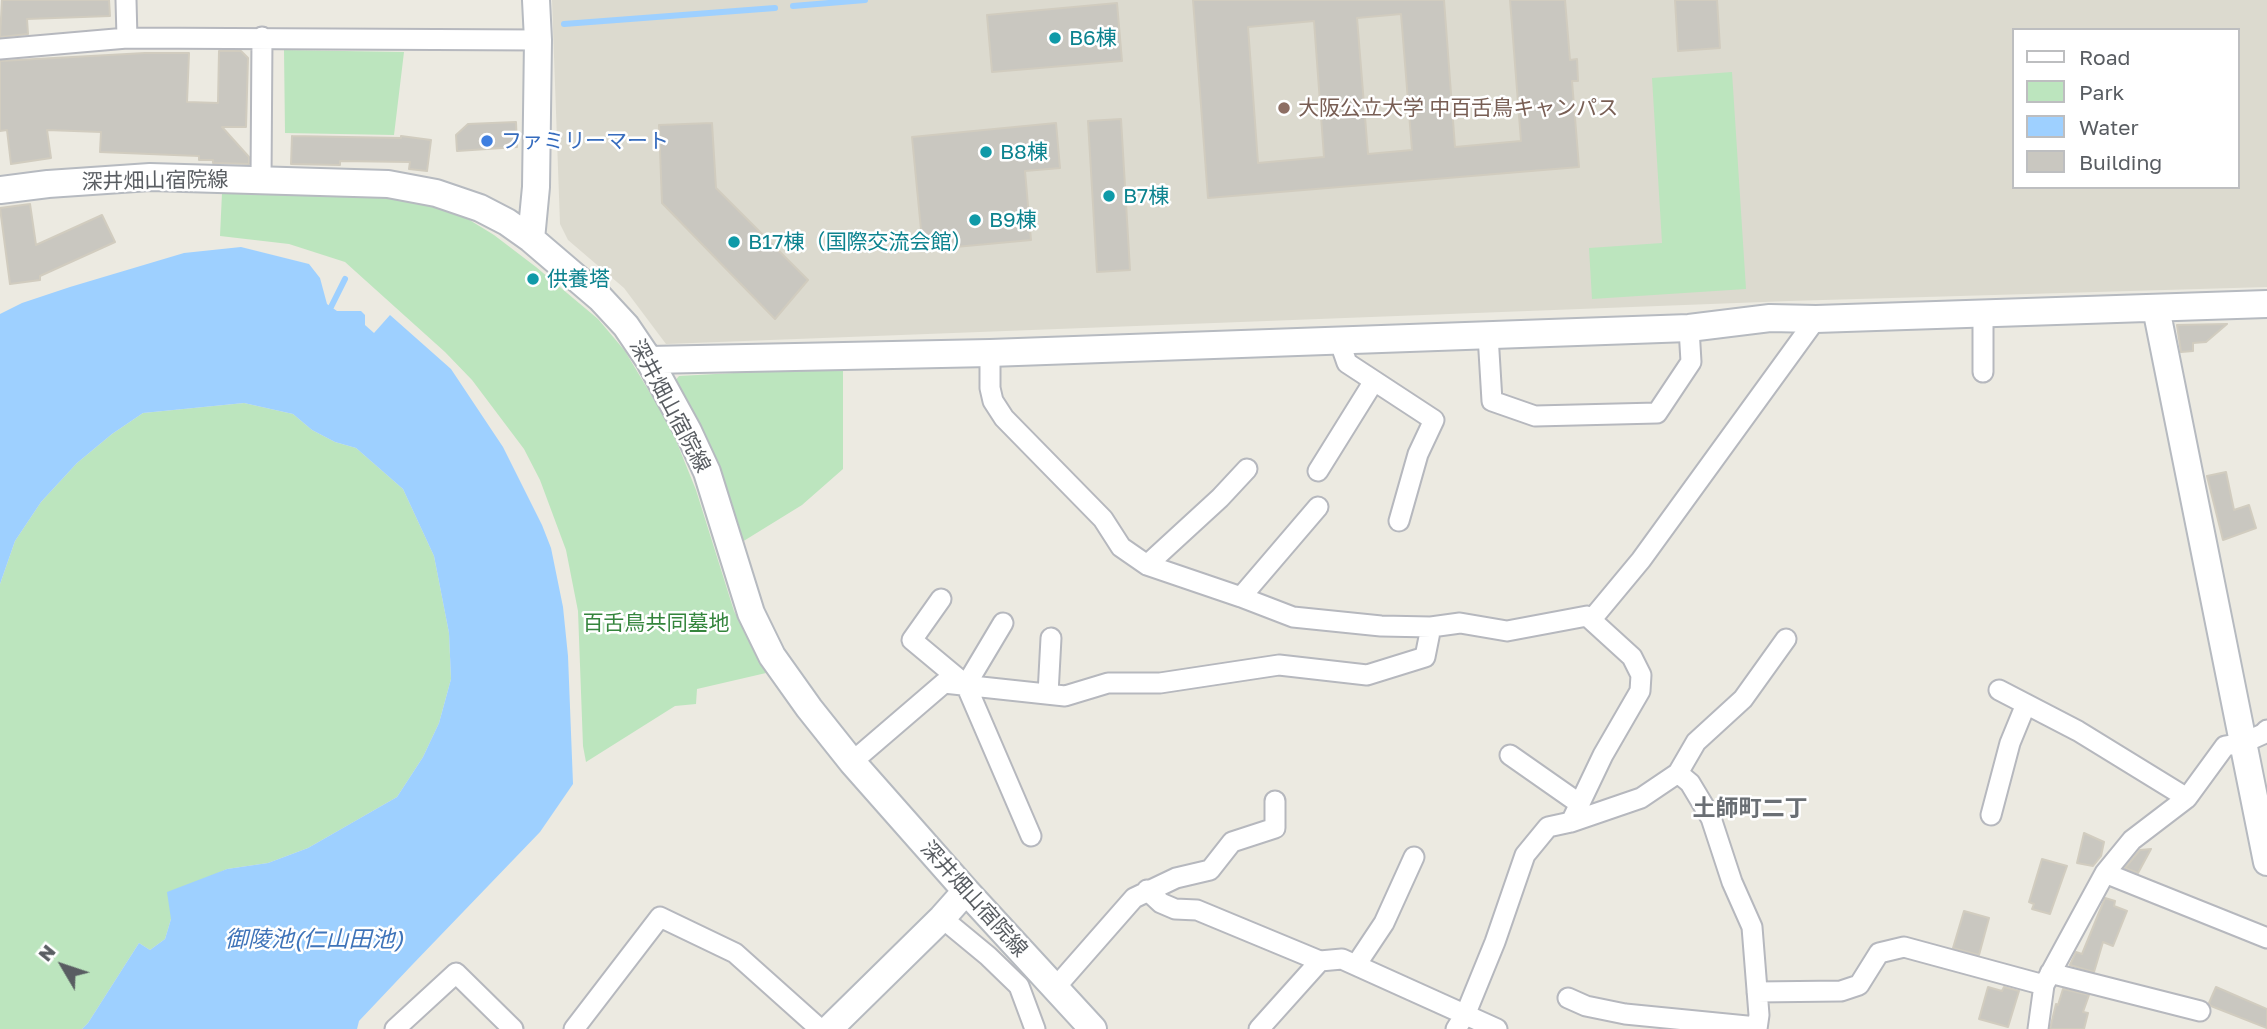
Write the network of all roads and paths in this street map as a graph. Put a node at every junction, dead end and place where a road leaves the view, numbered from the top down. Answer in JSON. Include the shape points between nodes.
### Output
{"nodes":[{"id":1,"x":126,"y":0,"type":"edge"},
{"id":2,"x":536,"y":0,"type":"edge"},
{"id":3,"x":262,"y":37,"type":"junction"},
{"id":4,"x":127,"y":38,"type":"junction"},
{"id":5,"x":538,"y":40,"type":"junction"},
{"id":6,"x":0,"y":49,"type":"edge"},
{"id":7,"x":261,"y":180,"type":"junction"},
{"id":8,"x":0,"y":190,"type":"edge"},
{"id":9,"x":531,"y":239,"type":"junction"},
{"id":10,"x":2267,"y":304,"type":"edge"},
{"id":11,"x":2156,"y":308,"type":"junction"},
{"id":12,"x":1983,"y":314,"type":"junction"},
{"id":13,"x":1816,"y":319,"type":"junction"},
{"id":14,"x":1689,"y":328,"type":"junction"},
{"id":15,"x":1488,"y":335,"type":"junction"},
{"id":16,"x":1339,"y":340,"type":"junction"},
{"id":17,"x":990,"y":353,"type":"junction"},
{"id":18,"x":649,"y":360,"type":"junction"},
{"id":19,"x":1983,"y":372,"type":"dead end"},
{"id":20,"x":1374,"y":380,"type":"junction"},
{"id":21,"x":1247,"y":469,"type":"dead end"},
{"id":22,"x":1318,"y":471,"type":"dead end"},
{"id":23,"x":1318,"y":507,"type":"dead end"},
{"id":24,"x":1399,"y":521,"type":"dead end"},
{"id":25,"x":1147,"y":565,"type":"junction"},
{"id":26,"x":1241,"y":597,"type":"junction"},
{"id":27,"x":942,"y":599,"type":"dead end"},
{"id":28,"x":1592,"y":619,"type":"junction"},
{"id":29,"x":1003,"y":623,"type":"dead end"},
{"id":30,"x":1431,"y":627,"type":"junction"},
{"id":31,"x":1051,"y":638,"type":"dead end"},
{"id":32,"x":1786,"y":639,"type":"dead end"},
{"id":33,"x":965,"y":685,"type":"junction"},
{"id":34,"x":1999,"y":690,"type":"dead end"},
{"id":35,"x":1048,"y":694,"type":"junction"},
{"id":36,"x":2026,"y":704,"type":"junction"},
{"id":37,"x":2267,"y":730,"type":"edge"},
{"id":38,"x":2243,"y":743,"type":"junction"},
{"id":39,"x":1510,"y":755,"type":"dead end"},
{"id":40,"x":852,"y":762,"type":"junction"},
{"id":41,"x":1678,"y":773,"type":"junction"},
{"id":42,"x":2187,"y":798,"type":"junction"},
{"id":43,"x":1275,"y":801,"type":"dead end"},
{"id":44,"x":1580,"y":804,"type":"junction"},
{"id":45,"x":1992,"y":816,"type":"dead end"},
{"id":46,"x":1571,"y":822,"type":"junction"},
{"id":47,"x":1031,"y":836,"type":"dead end"},
{"id":48,"x":1415,"y":857,"type":"dead end"},
{"id":49,"x":2267,"y":862,"type":"edge"},
{"id":50,"x":2105,"y":873,"type":"junction"},
{"id":51,"x":1147,"y":890,"type":"junction"},
{"id":52,"x":966,"y":891,"type":"junction"},
{"id":53,"x":942,"y":918,"type":"junction"},
{"id":54,"x":2267,"y":938,"type":"edge"},
{"id":55,"x":1320,"y":961,"type":"junction"},
{"id":56,"x":1356,"y":965,"type":"junction"},
{"id":57,"x":2047,"y":979,"type":"junction"},
{"id":58,"x":1055,"y":988,"type":"junction"},
{"id":59,"x":1757,"y":992,"type":"junction"},
{"id":60,"x":1568,"y":998,"type":"dead end"},
{"id":61,"x":2200,"y":1012,"type":"dead end"},
{"id":62,"x":1461,"y":1021,"type":"edge"},
{"id":63,"x":1757,"y":1028,"type":"edge"},
{"id":64,"x":395,"y":1029,"type":"edge"},
{"id":65,"x":513,"y":1029,"type":"edge"},
{"id":66,"x":574,"y":1029,"type":"edge"},
{"id":67,"x":820,"y":1029,"type":"edge"},
{"id":68,"x":829,"y":1029,"type":"edge"},
{"id":69,"x":1035,"y":1029,"type":"edge"},
{"id":70,"x":1093,"y":1029,"type":"edge"},
{"id":71,"x":1259,"y":1029,"type":"edge"},
{"id":72,"x":1497,"y":1029,"type":"edge"},
{"id":73,"x":2038,"y":1029,"type":"edge"}],
"edges":[{"from":1,"to":4,"type":"street"},
{"from":2,"to":5,"type":"street"},
{"from":3,"to":4,"type":"street"},
{"from":3,"to":5,"type":"street"},
{"from":3,"to":7,"type":"street"},
{"from":4,"to":6,"type":"street"},
{"from":5,"to":9,"type":"street"},
{"from":7,"to":8,"type":"street","name":"深井畑山宿院線","via":[[150,177]]},
{"from":7,"to":9,"type":"street","name":"深井畑山宿院線","via":[[388,184],[436,193],[480,208]]},
{"from":9,"to":18,"type":"street","name":"深井畑山宿院線","via":[[600,298]]},
{"from":10,"to":11,"type":"street"},
{"from":11,"to":12,"type":"street"},
{"from":11,"to":38,"type":"street"},
{"from":12,"to":13,"type":"street"},
{"from":12,"to":19,"type":"street"},
{"from":13,"to":14,"type":"street","via":[[1770,318]]},
{"from":13,"to":28,"type":"street","via":[[1641,560]]},
{"from":14,"to":15,"type":"street"},
{"from":14,"to":15,"type":"street","via":[[1691,362],[1657,413],[1535,416],[1492,401]]},
{"from":15,"to":16,"type":"street"},
{"from":16,"to":17,"type":"street"},
{"from":16,"to":20,"type":"street","via":[[1347,363]]},
{"from":17,"to":18,"type":"street"},
{"from":17,"to":25,"type":"street","via":[[990,388],[1004,418],[1103,519],[1121,547]]},
{"from":18,"to":40,"type":"street","name":"深井畑山宿院線","via":[[707,472],[751,613],[767,645]]},
{"from":20,"to":22,"type":"street"},
{"from":20,"to":24,"type":"street","via":[[1434,420],[1418,454]]},
{"from":21,"to":25,"type":"street"},
{"from":23,"to":26,"type":"street"},
{"from":25,"to":26,"type":"street"},
{"from":26,"to":30,"type":"street","via":[[1293,617]]},
{"from":27,"to":33,"type":"street","via":[[912,640]]},
{"from":28,"to":30,"type":"street","via":[[1587,616],[1507,631],[1460,623]]},
{"from":28,"to":44,"type":"street","via":[[1632,656],[1641,675],[1640,691]]},
{"from":29,"to":33,"type":"street"},
{"from":30,"to":35,"type":"street","via":[[1425,657],[1367,675],[1279,665],[1160,683],[1108,683],[1065,696]]},
{"from":31,"to":35,"type":"street"},
{"from":32,"to":41,"type":"street","via":[[1743,699],[1696,742]]},
{"from":33,"to":35,"type":"street"},
{"from":33,"to":40,"type":"street","via":[[944,683]]},
{"from":33,"to":47,"type":"street"},
{"from":34,"to":36,"type":"street"},
{"from":36,"to":42,"type":"street"},
{"from":36,"to":45,"type":"street","via":[[2010,743]]},
{"from":37,"to":38,"type":"street"},
{"from":38,"to":42,"type":"street","via":[[2225,746]]},
{"from":38,"to":49,"type":"street"},
{"from":39,"to":44,"type":"street"},
{"from":40,"to":52,"type":"street","name":"深井畑山宿院線"},
{"from":41,"to":46,"type":"street","via":[[1641,797]]},
{"from":41,"to":59,"type":"street","via":[[1690,783],[1711,818],[1752,927]]},
{"from":42,"to":50,"type":"street","via":[[2132,840]]},
{"from":43,"to":51,"type":"street","via":[[1275,828],[1232,842],[1210,870]]},
{"from":44,"to":46,"type":"street"},
{"from":46,"to":62,"type":"street","via":[[1548,827],[1525,855]]},
{"from":48,"to":56,"type":"street","via":[[1384,923]]},
{"from":50,"to":54,"type":"street"},
{"from":50,"to":57,"type":"street"},
{"from":51,"to":55,"type":"street","via":[[1175,909],[1196,910]]},
{"from":51,"to":58,"type":"street","via":[[1119,913]]},
{"from":52,"to":53,"type":"street"},
{"from":52,"to":58,"type":"street","name":"深井畑山宿院線"},
{"from":53,"to":68,"type":"street"},
{"from":53,"to":69,"type":"street","via":[[1018,986]]},
{"from":55,"to":56,"type":"street","via":[[1342,959]]},
{"from":55,"to":71,"type":"street"},
{"from":56,"to":62,"type":"street"},
{"from":57,"to":59,"type":"street","via":[[1904,947],[1878,953],[1858,985],[1841,991]]},
{"from":57,"to":61,"type":"street"},
{"from":57,"to":73,"type":"street"},
{"from":58,"to":70,"type":"street","name":"深井畑山宿院線"},
{"from":59,"to":63,"type":"street"},
{"from":60,"to":63,"type":"street","via":[[1625,1014]]},
{"from":62,"to":72,"type":"street"},
{"from":64,"to":65,"type":"street","via":[[456,973]]},
{"from":66,"to":67,"type":"street","via":[[660,917],[735,953]]}]}
